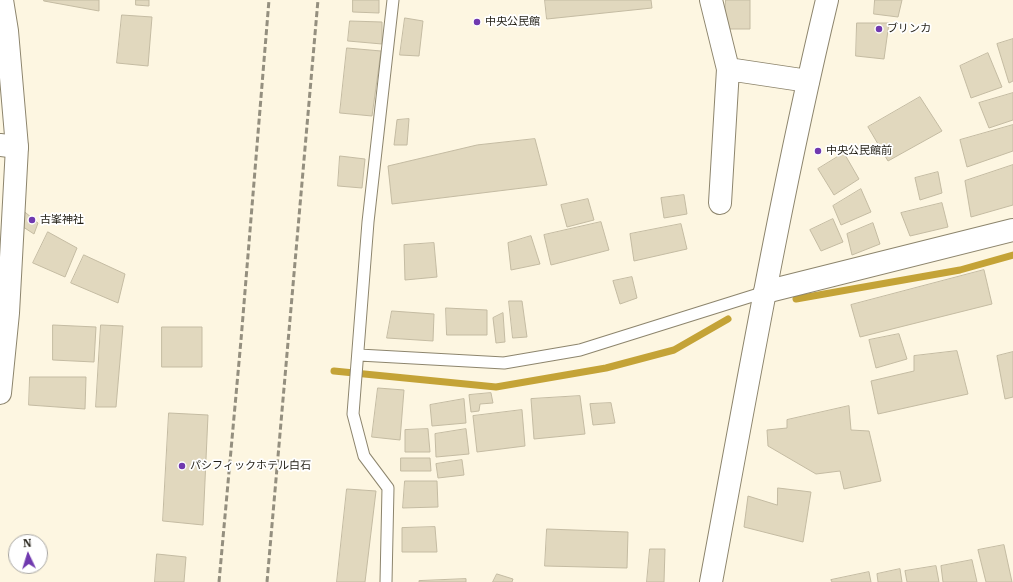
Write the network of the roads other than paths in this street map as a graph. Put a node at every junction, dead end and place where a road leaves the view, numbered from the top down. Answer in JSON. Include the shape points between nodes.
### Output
{"nodes":[{"id":1,"x":2,"y":0,"type":"edge"},
{"id":2,"x":393,"y":0,"type":"edge"},
{"id":3,"x":711,"y":0,"type":"edge"},
{"id":4,"x":827,"y":0,"type":"edge"},
{"id":5,"x":728,"y":69,"type":"junction"},
{"id":6,"x":808,"y":81,"type":"junction"},
{"id":7,"x":9,"y":146,"type":"edge"},
{"id":8,"x":720,"y":203,"type":"dead end"},
{"id":9,"x":1013,"y":230,"type":"edge"},
{"id":10,"x":765,"y":292,"type":"junction"},
{"id":11,"x":358,"y":360,"type":"junction"},
{"id":12,"x":0,"y":393,"type":"edge"},
{"id":13,"x":386,"y":582,"type":"edge"},
{"id":14,"x":711,"y":582,"type":"edge"}],
"edges":[{"from":1,"to":7,"type":"street","via":[[7,31]]},
{"from":2,"to":11,"type":"lane","via":[[368,222]]},
{"from":3,"to":5,"type":"street"},
{"from":4,"to":6,"type":"street"},
{"from":5,"to":6,"type":"street"},
{"from":5,"to":8,"type":"street"},
{"from":6,"to":10,"type":"street"},
{"from":7,"to":12,"type":"street","via":[[8,313]]},
{"from":9,"to":10,"type":"street"},
{"from":10,"to":11,"type":"lane","via":[[580,350],[504,363]]},
{"from":10,"to":14,"type":"street"},
{"from":11,"to":13,"type":"lane","via":[[353,414],[364,456],[388,488]]}]}
